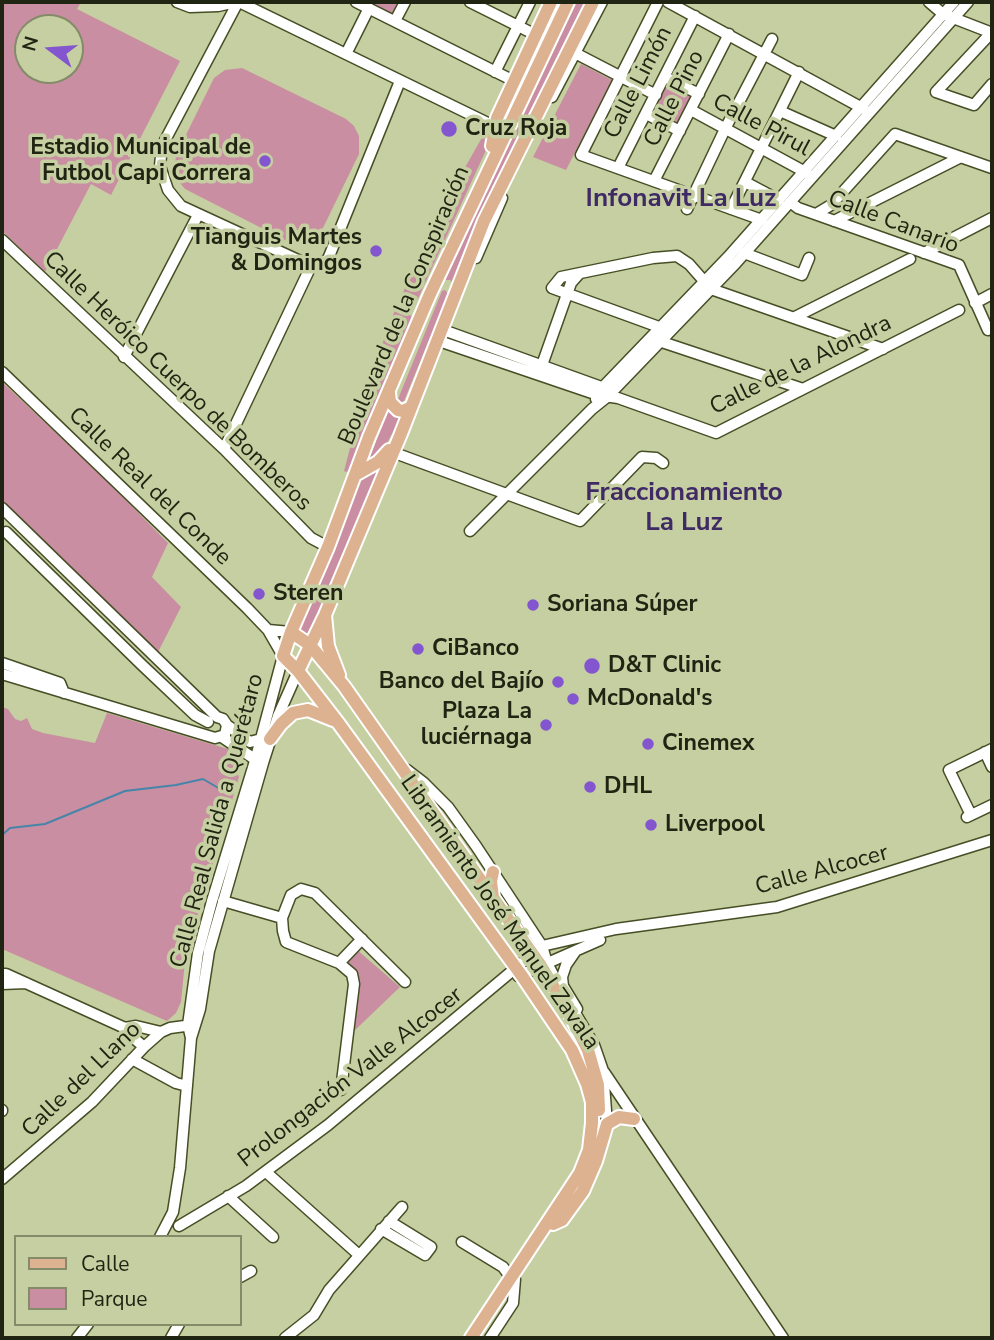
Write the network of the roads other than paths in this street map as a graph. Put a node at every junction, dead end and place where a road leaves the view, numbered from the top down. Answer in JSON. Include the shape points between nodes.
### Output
{"nodes":[{"id":1,"x":177,"y":2,"type":"edge"},
{"id":2,"x":238,"y":2,"type":"edge"},
{"id":3,"x":356,"y":2,"type":"edge"},
{"id":4,"x":405,"y":2,"type":"edge"},
{"id":5,"x":470,"y":2,"type":"edge"},
{"id":6,"x":530,"y":2,"type":"edge"},
{"id":7,"x":551,"y":2,"type":"edge"},
{"id":8,"x":568,"y":2,"type":"edge"},
{"id":9,"x":593,"y":2,"type":"edge"},
{"id":10,"x":601,"y":2,"type":"edge"},
{"id":11,"x":658,"y":2,"type":"edge"},
{"id":12,"x":668,"y":2,"type":"edge"},
{"id":13,"x":929,"y":2,"type":"edge"},
{"id":14,"x":954,"y":2,"type":"edge"},
{"id":15,"x":968,"y":2,"type":"edge"},
{"id":16,"x":196,"y":4,"type":"edge"},
{"id":17,"x":369,"y":8,"type":"junction"},
{"id":18,"x":695,"y":16,"type":"junction"},
{"id":19,"x":948,"y":16,"type":"junction"},
{"id":20,"x":395,"y":21,"type":"junction"},
{"id":21,"x":518,"y":26,"type":"junction"},
{"id":22,"x":992,"y":32,"type":"edge"},
{"id":23,"x":729,"y":34,"type":"junction"},
{"id":24,"x":536,"y":35,"type":"junction"},
{"id":25,"x":772,"y":38,"type":"dead end"},
{"id":26,"x":764,"y":52,"type":"junction"},
{"id":27,"x":575,"y":53,"type":"junction"},
{"id":28,"x":346,"y":54,"type":"junction"},
{"id":29,"x":495,"y":72,"type":"junction"},
{"id":30,"x":799,"y":72,"type":"junction"},
{"id":31,"x":620,"y":76,"type":"junction"},
{"id":32,"x":665,"y":77,"type":"junction"},
{"id":33,"x":400,"y":81,"type":"junction"},
{"id":34,"x":514,"y":81,"type":"junction"},
{"id":35,"x":992,"y":85,"type":"edge"},
{"id":36,"x":656,"y":94,"type":"junction"},
{"id":37,"x":699,"y":94,"type":"junction"},
{"id":38,"x":691,"y":110,"type":"junction"},
{"id":39,"x":865,"y":110,"type":"junction"},
{"id":40,"x":780,"y":111,"type":"junction"},
{"id":41,"x":646,"y":114,"type":"junction"},
{"id":42,"x":496,"y":127,"type":"junction"},
{"id":43,"x":725,"y":129,"type":"junction"},
{"id":44,"x":680,"y":131,"type":"junction"},
{"id":45,"x":836,"y":136,"type":"junction"},
{"id":46,"x":761,"y":148,"type":"junction"},
{"id":47,"x":961,"y":157,"type":"junction"},
{"id":48,"x":618,"y":168,"type":"junction"},
{"id":49,"x":992,"y":168,"type":"edge"},
{"id":50,"x":809,"y":174,"type":"junction"},
{"id":51,"x":654,"y":181,"type":"junction"},
{"id":52,"x":745,"y":182,"type":"junction"},
{"id":53,"x":478,"y":188,"type":"junction"},
{"id":54,"x":694,"y":195,"type":"junction"},
{"id":55,"x":779,"y":200,"type":"junction"},
{"id":56,"x":790,"y":202,"type":"junction"},
{"id":57,"x":687,"y":209,"type":"dead end"},
{"id":58,"x":731,"y":209,"type":"junction"},
{"id":59,"x":816,"y":214,"type":"junction"},
{"id":60,"x":198,"y":215,"type":"junction"},
{"id":61,"x":992,"y":218,"type":"edge"},
{"id":62,"x":762,"y":219,"type":"junction"},
{"id":63,"x":834,"y":221,"type":"junction"},
{"id":64,"x":2,"y":240,"type":"edge"},
{"id":65,"x":744,"y":253,"type":"junction"},
{"id":66,"x":925,"y":253,"type":"junction"},
{"id":67,"x":809,"y":258,"type":"dead end"},
{"id":68,"x":910,"y":259,"type":"dead end"},
{"id":69,"x":311,"y":266,"type":"junction"},
{"id":70,"x":579,"y":274,"type":"junction"},
{"id":71,"x":708,"y":285,"type":"junction"},
{"id":72,"x":430,"y":293,"type":"junction"},
{"id":73,"x":567,"y":293,"type":"junction"},
{"id":74,"x":992,"y":294,"type":"edge"},
{"id":75,"x":452,"y":299,"type":"junction"},
{"id":76,"x":975,"y":303,"type":"junction"},
{"id":77,"x":960,"y":310,"type":"dead end"},
{"id":78,"x":795,"y":317,"type":"junction"},
{"id":79,"x":659,"y":327,"type":"junction"},
{"id":80,"x":988,"y":330,"type":"dead end"},
{"id":81,"x":446,"y":331,"type":"junction"},
{"id":82,"x":659,"y":341,"type":"junction"},
{"id":83,"x":442,"y":342,"type":"junction"},
{"id":84,"x":883,"y":349,"type":"junction"},
{"id":85,"x":124,"y":356,"type":"junction"},
{"id":86,"x":523,"y":364,"type":"junction"},
{"id":87,"x":542,"y":365,"type":"junction"},
{"id":88,"x":2,"y":372,"type":"edge"},
{"id":89,"x":803,"y":389,"type":"junction"},
{"id":90,"x":417,"y":390,"type":"junction"},
{"id":91,"x":389,"y":393,"type":"junction"},
{"id":92,"x":607,"y":394,"type":"junction"},
{"id":93,"x":411,"y":407,"type":"junction"},
{"id":94,"x":400,"y":436,"type":"junction"},
{"id":95,"x":224,"y":449,"type":"junction"},
{"id":96,"x":392,"y":452,"type":"junction"},
{"id":97,"x":663,"y":463,"type":"dead end"},
{"id":98,"x":355,"y":475,"type":"junction"},
{"id":99,"x":505,"y":495,"type":"junction"},
{"id":100,"x":2,"y":508,"type":"edge"},
{"id":101,"x":3,"y":529,"type":"edge"},
{"id":102,"x":470,"y":531,"type":"dead end"},
{"id":103,"x":328,"y":547,"type":"junction"},
{"id":104,"x":325,"y":615,"type":"junction"},
{"id":105,"x":268,"y":630,"type":"junction"},
{"id":106,"x":291,"y":632,"type":"junction"},
{"id":107,"x":310,"y":645,"type":"junction"},
{"id":108,"x":283,"y":656,"type":"junction"},
{"id":109,"x":2,"y":663,"type":"edge"},
{"id":110,"x":298,"y":671,"type":"junction"},
{"id":111,"x":2,"y":674,"type":"edge"},
{"id":112,"x":344,"y":686,"type":"junction"},
{"id":113,"x":64,"y":693,"type":"junction"},
{"id":114,"x":195,"y":715,"type":"junction"},
{"id":115,"x":211,"y":721,"type":"junction"},
{"id":116,"x":339,"y":724,"type":"junction"},
{"id":117,"x":227,"y":725,"type":"junction"},
{"id":118,"x":374,"y":729,"type":"junction"},
{"id":119,"x":192,"y":732,"type":"junction"},
{"id":120,"x":217,"y":737,"type":"junction"},
{"id":121,"x":266,"y":739,"type":"junction"},
{"id":122,"x":357,"y":749,"type":"junction"},
{"id":123,"x":989,"y":751,"type":"edge"},
{"id":124,"x":259,"y":762,"type":"junction"},
{"id":125,"x":400,"y":766,"type":"junction"},
{"id":126,"x":992,"y":767,"type":"edge"},
{"id":127,"x":992,"y":805,"type":"edge"},
{"id":128,"x":992,"y":840,"type":"edge"},
{"id":129,"x":494,"y":872,"type":"junction"},
{"id":130,"x":223,"y":901,"type":"junction"},
{"id":131,"x":494,"y":902,"type":"junction"},
{"id":132,"x":282,"y":918,"type":"junction"},
{"id":133,"x":616,"y":929,"type":"junction"},
{"id":134,"x":362,"y":939,"type":"junction"},
{"id":135,"x":537,"y":950,"type":"junction"},
{"id":136,"x":576,"y":950,"type":"junction"},
{"id":137,"x":339,"y":963,"type":"junction"},
{"id":138,"x":544,"y":965,"type":"junction"},
{"id":139,"x":2,"y":974,"type":"edge"},
{"id":140,"x":515,"y":974,"type":"junction"},
{"id":141,"x":405,"y":982,"type":"dead end"},
{"id":142,"x":27,"y":983,"type":"junction"},
{"id":143,"x":2,"y":984,"type":"edge"},
{"id":144,"x":192,"y":1025,"type":"junction"},
{"id":145,"x":125,"y":1028,"type":"junction"},
{"id":146,"x":160,"y":1032,"type":"junction"},
{"id":147,"x":587,"y":1032,"type":"junction"},
{"id":148,"x":144,"y":1046,"type":"junction"},
{"id":149,"x":132,"y":1059,"type":"junction"},
{"id":150,"x":603,"y":1072,"type":"junction"},
{"id":151,"x":187,"y":1086,"type":"junction"},
{"id":152,"x":341,"y":1090,"type":"dead end"},
{"id":153,"x":634,"y":1119,"type":"junction"},
{"id":154,"x":607,"y":1124,"type":"junction"},
{"id":155,"x":266,"y":1172,"type":"junction"},
{"id":156,"x":2,"y":1179,"type":"edge"},
{"id":157,"x":228,"y":1196,"type":"junction"},
{"id":158,"x":402,"y":1207,"type":"dead end"},
{"id":159,"x":389,"y":1221,"type":"junction"},
{"id":160,"x":175,"y":1222,"type":"junction"},
{"id":161,"x":553,"y":1224,"type":"junction"},
{"id":162,"x":381,"y":1229,"type":"junction"},
{"id":163,"x":162,"y":1235,"type":"edge"},
{"id":164,"x":185,"y":1235,"type":"edge"},
{"id":165,"x":272,"y":1237,"type":"dead end"},
{"id":166,"x":462,"y":1242,"type":"dead end"},
{"id":167,"x":359,"y":1255,"type":"junction"},
{"id":168,"x":251,"y":1270,"type":"dead end"},
{"id":169,"x":242,"y":1276,"type":"edge"},
{"id":170,"x":513,"y":1279,"type":"junction"},
{"id":171,"x":285,"y":1338,"type":"edge"},
{"id":172,"x":473,"y":1338,"type":"edge"},
{"id":173,"x":490,"y":1338,"type":"edge"},
{"id":174,"x":783,"y":1338,"type":"edge"}],
"edges":[{"from":1,"to":16,"type":"street"},
{"from":2,"to":16,"type":"street"},
{"from":2,"to":28,"type":"street"},
{"from":2,"to":60,"type":"street","via":[[162,146],[160,166],[167,190],[181,206]]},
{"from":3,"to":17,"type":"street"},
{"from":4,"to":20,"type":"street"},
{"from":5,"to":21,"type":"street"},
{"from":6,"to":21,"type":"street"},
{"from":7,"to":24,"type":"main road"},
{"from":8,"to":53,"type":"main road","name":"Boulevard de la Conspiración"},
{"from":9,"to":75,"type":"main road","name":"Boulevard de la Conspiración","via":[[484,221]]},
{"from":10,"to":27,"type":"street"},
{"from":11,"to":31,"type":"street"},
{"from":12,"to":18,"type":"street"},
{"from":13,"to":19,"type":"street"},
{"from":14,"to":19,"type":"street"},
{"from":15,"to":19,"type":"street"},
{"from":17,"to":20,"type":"street"},
{"from":17,"to":28,"type":"street"},
{"from":18,"to":23,"type":"street"},
{"from":18,"to":32,"type":"street","name":"Calle Limón"},
{"from":19,"to":22,"type":"street"},
{"from":19,"to":39,"type":"street"},
{"from":20,"to":29,"type":"street"},
{"from":21,"to":24,"type":"street"},
{"from":21,"to":29,"type":"street"},
{"from":22,"to":35,"type":"street","via":[[936,92],[974,105]]},
{"from":23,"to":26,"type":"street"},
{"from":23,"to":37,"type":"street","name":"Calle Pino"},
{"from":24,"to":34,"type":"main road"},
{"from":25,"to":26,"type":"street"},
{"from":26,"to":30,"type":"street"},
{"from":26,"to":43,"type":"street"},
{"from":27,"to":31,"type":"street"},
{"from":27,"to":81,"type":"street","via":[[504,193]]},
{"from":28,"to":33,"type":"street"},
{"from":29,"to":34,"type":"street"},
{"from":30,"to":39,"type":"street"},
{"from":30,"to":40,"type":"street"},
{"from":31,"to":36,"type":"street"},
{"from":31,"to":48,"type":"street","via":[[581,155]]},
{"from":32,"to":36,"type":"street","name":"Calle Limón"},
{"from":32,"to":37,"type":"street"},
{"from":33,"to":42,"type":"street"},
{"from":33,"to":69,"type":"street","via":[[328,259]]},
{"from":34,"to":42,"type":"main road"},
{"from":36,"to":41,"type":"street","name":"Calle Limón"},
{"from":37,"to":38,"type":"street","name":"Calle Pino"},
{"from":38,"to":43,"type":"street","name":"Calle Pirul"},
{"from":38,"to":44,"type":"street","name":"Calle Pino"},
{"from":39,"to":45,"type":"street"},
{"from":39,"to":50,"type":"street"},
{"from":40,"to":45,"type":"street"},
{"from":40,"to":46,"type":"street"},
{"from":41,"to":44,"type":"street"},
{"from":41,"to":48,"type":"street","name":"Calle Limón"},
{"from":42,"to":53,"type":"main road"},
{"from":43,"to":46,"type":"street","name":"Calle Pirul"},
{"from":43,"to":54,"type":"street"},
{"from":44,"to":51,"type":"street","name":"Calle Pino"},
{"from":45,"to":50,"type":"street"},
{"from":46,"to":50,"type":"street","name":"Calle Pirul"},
{"from":46,"to":52,"type":"street"},
{"from":47,"to":49,"type":"street"},
{"from":47,"to":59,"type":"street","via":[[895,134],[831,205]]},
{"from":47,"to":63,"type":"street"},
{"from":48,"to":51,"type":"street"},
{"from":50,"to":55,"type":"street"},
{"from":50,"to":56,"type":"street"},
{"from":51,"to":54,"type":"street"},
{"from":52,"to":55,"type":"street"},
{"from":52,"to":58,"type":"street"},
{"from":53,"to":72,"type":"main road","name":"Boulevard de la Conspiración"},
{"from":54,"to":57,"type":"street"},
{"from":54,"to":58,"type":"street"},
{"from":55,"to":62,"type":"street"},
{"from":56,"to":59,"type":"street","name":"Calle Canario"},
{"from":56,"to":65,"type":"street"},
{"from":58,"to":62,"type":"street"},
{"from":59,"to":63,"type":"street","name":"Calle Canario"},
{"from":60,"to":69,"type":"street"},
{"from":60,"to":85,"type":"street"},
{"from":61,"to":66,"type":"street"},
{"from":62,"to":71,"type":"street"},
{"from":63,"to":66,"type":"street","name":"Calle Canario"},
{"from":64,"to":85,"type":"street","name":"Calle Heróico Cuerpo de Bomberos"},
{"from":65,"to":67,"type":"street","via":[[802,275]]},
{"from":65,"to":71,"type":"street"},
{"from":66,"to":76,"type":"street","name":"Calle Canario","via":[[959,265]]},
{"from":68,"to":78,"type":"street"},
{"from":69,"to":95,"type":"street"},
{"from":70,"to":71,"type":"street","via":[[677,256]]},
{"from":70,"to":73,"type":"street"},
{"from":70,"to":73,"type":"street","via":[[561,276],[552,288]]},
{"from":71,"to":78,"type":"street"},
{"from":71,"to":79,"type":"street"},
{"from":71,"to":82,"type":"street"},
{"from":72,"to":75,"type":"main road","via":[[446,285]]},
{"from":72,"to":91,"type":"main road","name":"Boulevard de la Conspiración"},
{"from":73,"to":79,"type":"street"},
{"from":73,"to":87,"type":"street"},
{"from":74,"to":76,"type":"street"},
{"from":75,"to":90,"type":"main road","name":"Boulevard de la Conspiración"},
{"from":76,"to":80,"type":"street","name":"Calle Canario"},
{"from":77,"to":84,"type":"street","name":"Calle de la Alondra"},
{"from":78,"to":84,"type":"street"},
{"from":79,"to":92,"type":"street"},
{"from":81,"to":83,"type":"street"},
{"from":81,"to":86,"type":"street","name":"Calle de la Alondra"},
{"from":82,"to":89,"type":"street"},
{"from":82,"to":92,"type":"street"},
{"from":83,"to":86,"type":"street","name":"Calle de la Alondra"},
{"from":83,"to":90,"type":"street"},
{"from":84,"to":89,"type":"street","name":"Calle de la Alondra"},
{"from":85,"to":95,"type":"street","name":"Calle Heróico Cuerpo de Bomberos"},
{"from":86,"to":87,"type":"street","name":"Calle de la Alondra"},
{"from":86,"to":92,"type":"street","name":"Calle de la Alondra"},
{"from":87,"to":92,"type":"street","name":"Calle de la Alondra"},
{"from":88,"to":105,"type":"street","name":"Calle Real del Conde"},
{"from":89,"to":92,"type":"street","name":"Calle de la Alondra","via":[[716,433]]},
{"from":90,"to":93,"type":"main road","name":"Boulevard de la Conspiración"},
{"from":91,"to":93,"type":"main road","via":[[398,410]]},
{"from":91,"to":98,"type":"main road","name":"Boulevard de la Conspiración"},
{"from":92,"to":99,"type":"street"},
{"from":93,"to":94,"type":"main road","name":"Boulevard de la Conspiración"},
{"from":94,"to":96,"type":"main road","name":"Boulevard de la Conspiración"},
{"from":94,"to":98,"type":"main road","via":[[378,461]]},
{"from":95,"to":103,"type":"street","name":"Calle Heróico Cuerpo de Bomberos","via":[[311,538]]},
{"from":96,"to":99,"type":"street"},
{"from":96,"to":104,"type":"main road","name":"Boulevard de la Conspiración"},
{"from":97,"to":99,"type":"street","via":[[642,457],[580,521]]},
{"from":98,"to":103,"type":"main road","name":"Boulevard de la Conspiración"},
{"from":99,"to":102,"type":"street"},
{"from":100,"to":115,"type":"street"},
{"from":101,"to":114,"type":"street"},
{"from":103,"to":106,"type":"main road","name":"Boulevard de la Conspiración"},
{"from":104,"to":107,"type":"main road","name":"Boulevard de la Conspiración"},
{"from":104,"to":112,"type":"main road","via":[[328,646]]},
{"from":105,"to":106,"type":"street"},
{"from":105,"to":108,"type":"street","name":"Calle Real del Conde"},
{"from":106,"to":107,"type":"main road"},
{"from":106,"to":108,"type":"main road","name":"Boulevard de la Conspiración"},
{"from":107,"to":110,"type":"main road","name":"Boulevard de la Conspiración"},
{"from":107,"to":112,"type":"main road"},
{"from":108,"to":110,"type":"main road","name":"Libramiento José Manuel Zavala"},
{"from":108,"to":121,"type":"street","name":"Calle Real Salida a Querétaro"},
{"from":109,"to":113,"type":"street","via":[[60,683]]},
{"from":110,"to":116,"type":"main road","name":"Libramiento José Manuel Zavala"},
{"from":110,"to":121,"type":"street","name":"Calle Real Salida a Querétaro"},
{"from":111,"to":113,"type":"street"},
{"from":112,"to":118,"type":"main road","name":"Libramiento José Manuel Zavala"},
{"from":113,"to":119,"type":"street"},
{"from":114,"to":115,"type":"street"},
{"from":114,"to":119,"type":"street"},
{"from":115,"to":117,"type":"street","via":[[223,719]]},
{"from":115,"to":119,"type":"street"},
{"from":115,"to":120,"type":"street","via":[[207,732]]},
{"from":116,"to":121,"type":"main road","via":[[302,710]]},
{"from":116,"to":122,"type":"main road","name":"Libramiento José Manuel Zavala"},
{"from":117,"to":120,"type":"street","via":[[227,732]]},
{"from":117,"to":121,"type":"street","via":[[250,742]]},
{"from":118,"to":122,"type":"main road","via":[[356,732]]},
{"from":118,"to":125,"type":"main road","name":"Libramiento José Manuel Zavala"},
{"from":119,"to":120,"type":"street"},
{"from":120,"to":124,"type":"street"},
{"from":121,"to":124,"type":"street","name":"Calle Real Salida a Querétaro"},
{"from":122,"to":140,"type":"main road","name":"Libramiento José Manuel Zavala"},
{"from":123,"to":126,"type":"street"},
{"from":123,"to":127,"type":"street","via":[[949,771],[968,816]]},
{"from":124,"to":130,"type":"street","name":"Calle Real Salida a Querétaro"},
{"from":124,"to":144,"type":"street","name":"Calle Real Salida a Querétaro","via":[[201,940]]},
{"from":125,"to":129,"type":"street","via":[[448,807]]},
{"from":125,"to":131,"type":"main road","name":"Libramiento José Manuel Zavala"},
{"from":128,"to":133,"type":"street","name":"Calle Alcocer","via":[[777,907]]},
{"from":129,"to":131,"type":"main road"},
{"from":129,"to":135,"type":"street"},
{"from":130,"to":132,"type":"street"},
{"from":130,"to":144,"type":"street","name":"Calle Real Salida a Querétaro","via":[[200,1009]]},
{"from":131,"to":135,"type":"main road","name":"Libramiento José Manuel Zavala"},
{"from":132,"to":134,"type":"street","via":[[291,895],[308,889]]},
{"from":132,"to":137,"type":"street","via":[[286,942]]},
{"from":133,"to":135,"type":"street","name":"Calle Alcocer"},
{"from":133,"to":136,"type":"street","name":"Calle Alcocer"},
{"from":134,"to":137,"type":"street"},
{"from":134,"to":141,"type":"street"},
{"from":135,"to":138,"type":"main road","name":"Libramiento José Manuel Zavala"},
{"from":135,"to":140,"type":"street","name":"Calle Alcocer"},
{"from":136,"to":138,"type":"street","name":"Calle Alcocer"},
{"from":136,"to":147,"type":"street","via":[[564,970],[563,986]]},
{"from":137,"to":152,"type":"street","via":[[352,974],[354,984]]},
{"from":138,"to":140,"type":"street","name":"Calle Alcocer"},
{"from":138,"to":147,"type":"street"},
{"from":138,"to":161,"type":"main road","name":"Libramiento José Manuel Zavala","via":[[581,1033],[598,1085],[599,1122],[593,1150],[584,1175]]},
{"from":139,"to":142,"type":"street"},
{"from":140,"to":155,"type":"street","name":"Prolongación Valle Alcocer"},
{"from":140,"to":170,"type":"main road","name":"Libramiento José Manuel Zavala","via":[[581,1067],[592,1102],[592,1123],[580,1173]]},
{"from":142,"to":143,"type":"street"},
{"from":142,"to":145,"type":"street"},
{"from":144,"to":146,"type":"street","name":"Calle del Llano"},
{"from":144,"to":151,"type":"street","name":"Calle Real Salida a Querétaro"},
{"from":145,"to":146,"type":"street"},
{"from":145,"to":148,"type":"street"},
{"from":146,"to":148,"type":"street","name":"Calle del Llano"},
{"from":147,"to":150,"type":"street"},
{"from":148,"to":149,"type":"street","name":"Calle del Llano"},
{"from":149,"to":151,"type":"street"},
{"from":149,"to":156,"type":"street","name":"Calle del Llano","via":[[92,1102]]},
{"from":150,"to":153,"type":"street"},
{"from":150,"to":154,"type":"street"},
{"from":151,"to":160,"type":"street","name":"Calle Real Salida a Querétaro"},
{"from":153,"to":154,"type":"main road","via":[[619,1117]]},
{"from":153,"to":174,"type":"street"},
{"from":154,"to":161,"type":"main road","via":[[583,1191],[562,1220]]},
{"from":155,"to":157,"type":"street","name":"Prolongación Valle Alcocer"},
{"from":155,"to":167,"type":"street"},
{"from":157,"to":160,"type":"street","name":"Prolongación Valle Alcocer"},
{"from":157,"to":165,"type":"street"},
{"from":158,"to":159,"type":"street"},
{"from":159,"to":162,"type":"street"},
{"from":159,"to":162,"type":"street","via":[[431,1247],[425,1255]]},
{"from":160,"to":163,"type":"street","name":"Calle Real Salida a Querétaro"},
{"from":160,"to":164,"type":"street"},
{"from":161,"to":170,"type":"main road","name":"Libramiento José Manuel Zavala"},
{"from":162,"to":167,"type":"street"},
{"from":166,"to":170,"type":"street","via":[[503,1267]]},
{"from":167,"to":171,"type":"street","via":[[314,1314]]},
{"from":168,"to":169,"type":"street"},
{"from":170,"to":172,"type":"main road","name":"Libramiento José Manuel Zavala"},
{"from":170,"to":173,"type":"street","via":[[513,1303]]}]}
